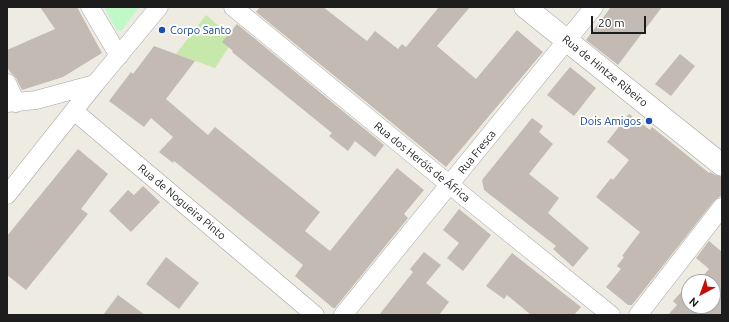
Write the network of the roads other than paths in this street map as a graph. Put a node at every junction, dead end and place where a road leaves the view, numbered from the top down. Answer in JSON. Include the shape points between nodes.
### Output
{"nodes":[{"id":1,"x":90,"y":7,"type":"edge"},
{"id":2,"x":159,"y":7,"type":"edge"},
{"id":3,"x":233,"y":7,"type":"edge"},
{"id":4,"x":525,"y":7,"type":"edge"},
{"id":5,"x":594,"y":7,"type":"edge"},
{"id":6,"x":567,"y":41,"type":"junction"},
{"id":7,"x":119,"y":56,"type":"junction"},
{"id":8,"x":7,"y":83,"type":"edge"},
{"id":9,"x":95,"y":84,"type":"junction"},
{"id":10,"x":11,"y":103,"type":"edge"},
{"id":11,"x":74,"y":111,"type":"junction"},
{"id":12,"x":722,"y":165,"type":"edge"},
{"id":13,"x":450,"y":185,"type":"junction"},
{"id":14,"x":7,"y":195,"type":"edge"},
{"id":15,"x":722,"y":207,"type":"edge"},
{"id":16,"x":315,"y":315,"type":"edge"},
{"id":17,"x":343,"y":315,"type":"edge"},
{"id":18,"x":612,"y":315,"type":"edge"},
{"id":19,"x":638,"y":315,"type":"edge"}],
"edges":[{"from":1,"to":7,"type":"street"},
{"from":2,"to":7,"type":"street"},
{"from":3,"to":13,"type":"street","name":"Rua dos Heróis de África"},
{"from":4,"to":6,"type":"street","name":"Rua de Hintze Ribeiro"},
{"from":5,"to":6,"type":"street","name":"Rua Fresca"},
{"from":6,"to":12,"type":"street","name":"Rua de Hintze Ribeiro"},
{"from":6,"to":13,"type":"street","name":"Rua Fresca"},
{"from":7,"to":9,"type":"street"},
{"from":8,"to":10,"type":"street"},
{"from":9,"to":10,"type":"street","via":[[36,100]]},
{"from":9,"to":11,"type":"street"},
{"from":11,"to":14,"type":"street"},
{"from":11,"to":16,"type":"street","name":"Rua de Nogueira Pinto"},
{"from":13,"to":17,"type":"street","name":"Rua Fresca"},
{"from":13,"to":18,"type":"street","name":"Rua dos Heróis de África"},
{"from":15,"to":19,"type":"street"}]}
